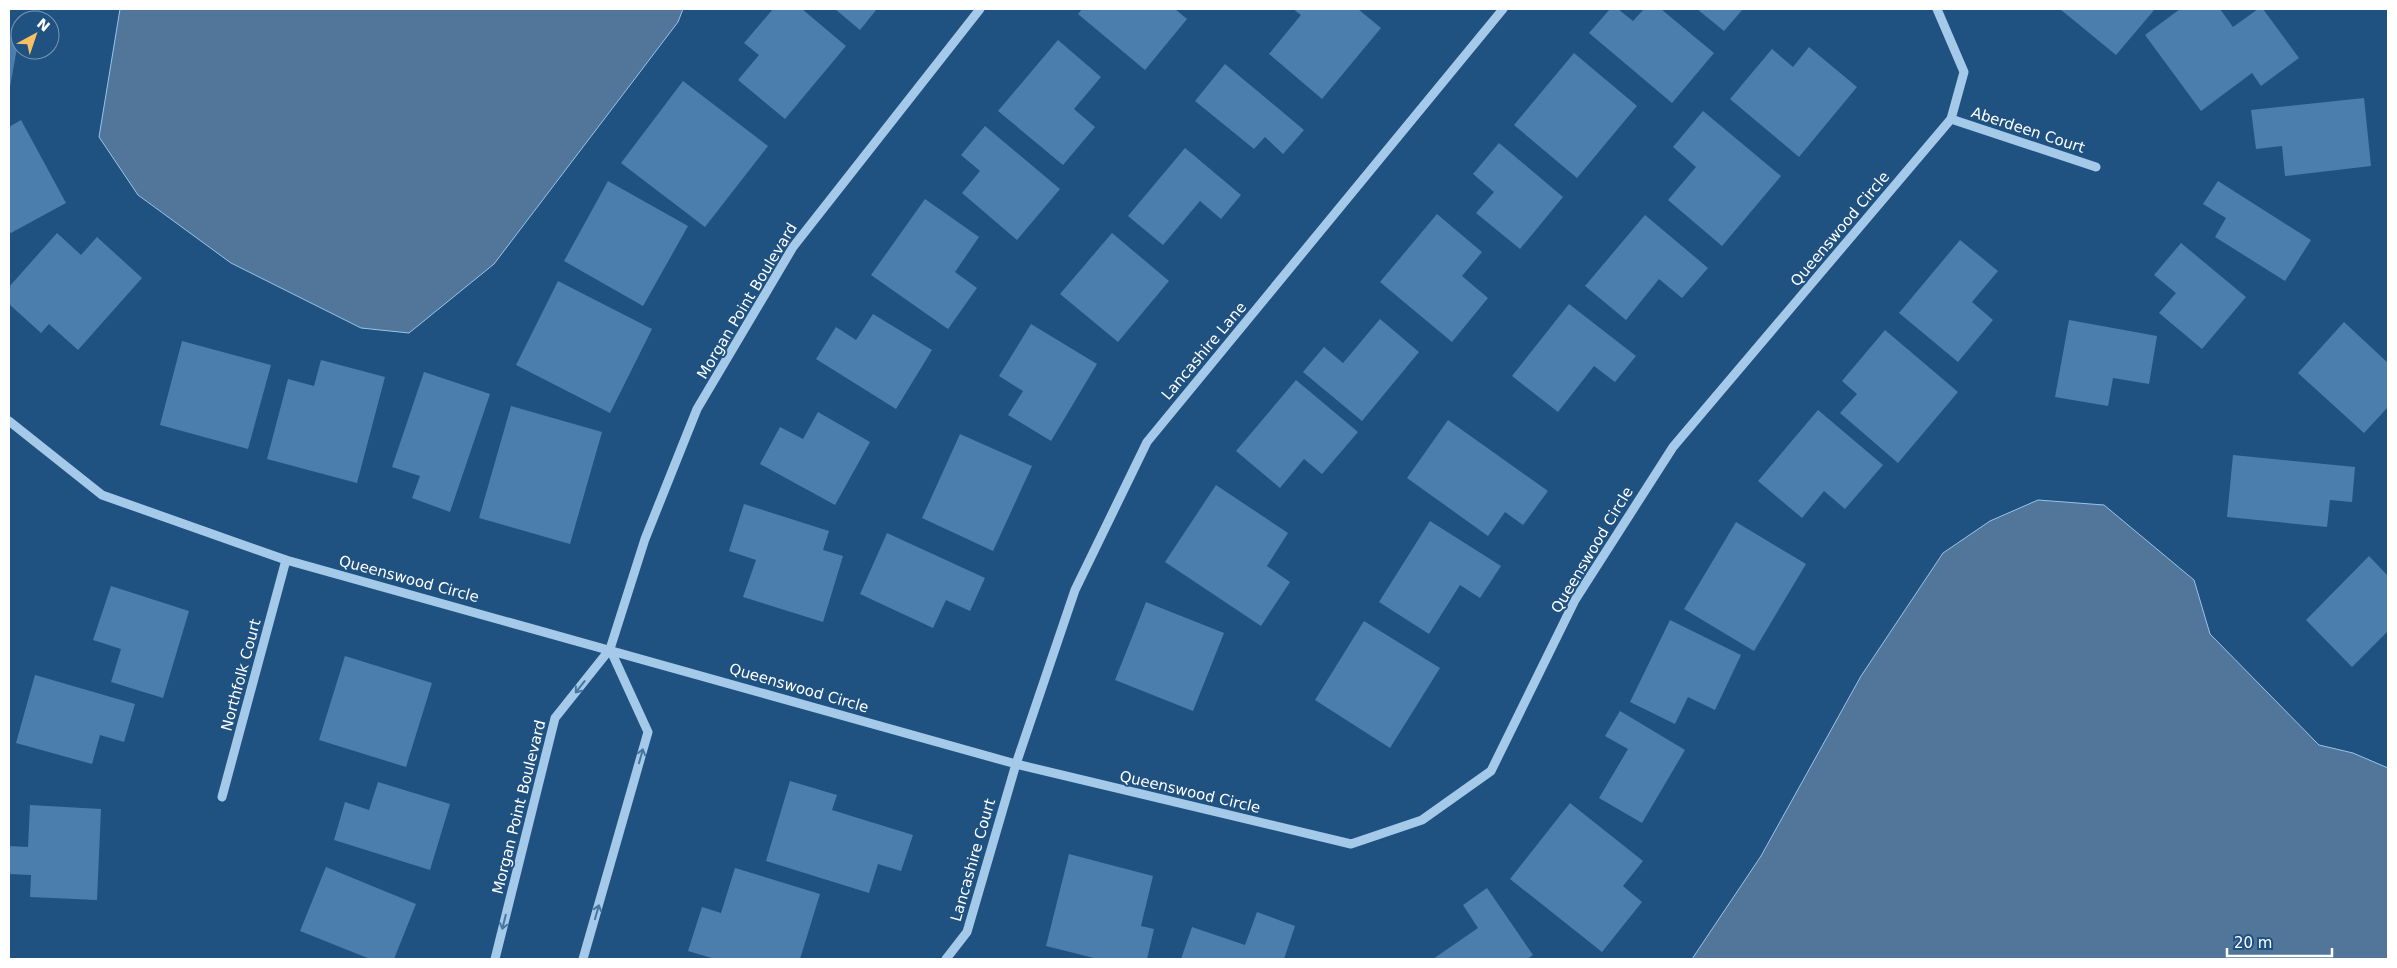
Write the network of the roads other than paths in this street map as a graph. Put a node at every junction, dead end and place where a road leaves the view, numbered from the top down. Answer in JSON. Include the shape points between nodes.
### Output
{"nodes":[{"id":1,"x":980,"y":9,"type":"edge"},
{"id":2,"x":1503,"y":9,"type":"edge"},
{"id":3,"x":1937,"y":9,"type":"edge"},
{"id":4,"x":1951,"y":119,"type":"junction"},
{"id":5,"x":2096,"y":167,"type":"dead end"},
{"id":6,"x":9,"y":421,"type":"edge"},
{"id":7,"x":286,"y":560,"type":"junction"},
{"id":8,"x":610,"y":649,"type":"junction"},
{"id":9,"x":1016,"y":764,"type":"junction"},
{"id":10,"x":222,"y":797,"type":"dead end"},
{"id":11,"x":495,"y":959,"type":"edge"},
{"id":12,"x":583,"y":959,"type":"edge"},
{"id":13,"x":946,"y":959,"type":"edge"}],
"edges":[{"from":1,"to":8,"type":"street","name":"Morgan Point Boulevard","via":[[793,246],[697,409],[645,538]]},
{"from":2,"to":9,"type":"street","name":"Lancashire Lane","via":[[1147,442],[1075,590]]},
{"from":3,"to":4,"type":"street","name":"Queenswood Circle","via":[[1964,72]]},
{"from":4,"to":5,"type":"street","name":"Aberdeen Court"},
{"from":4,"to":9,"type":"street","name":"Queenswood Circle","via":[[1673,447],[1575,600],[1491,771],[1422,820],[1351,844]]},
{"from":6,"to":7,"type":"street","name":"Queenswood Circle","via":[[102,495]]},
{"from":7,"to":8,"type":"street","name":"Queenswood Circle"},
{"from":7,"to":10,"type":"street","name":"Northfolk Court"},
{"from":8,"to":9,"type":"street","name":"Queenswood Circle"},
{"from":8,"to":11,"type":"street","name":"Morgan Point Boulevard","one_way":true,"via":[[556,718]]},
{"from":12,"to":8,"type":"street","one_way":true,"via":[[648,732]]},
{"from":9,"to":13,"type":"street","name":"Lancashire Court","via":[[966,932]]}]}
